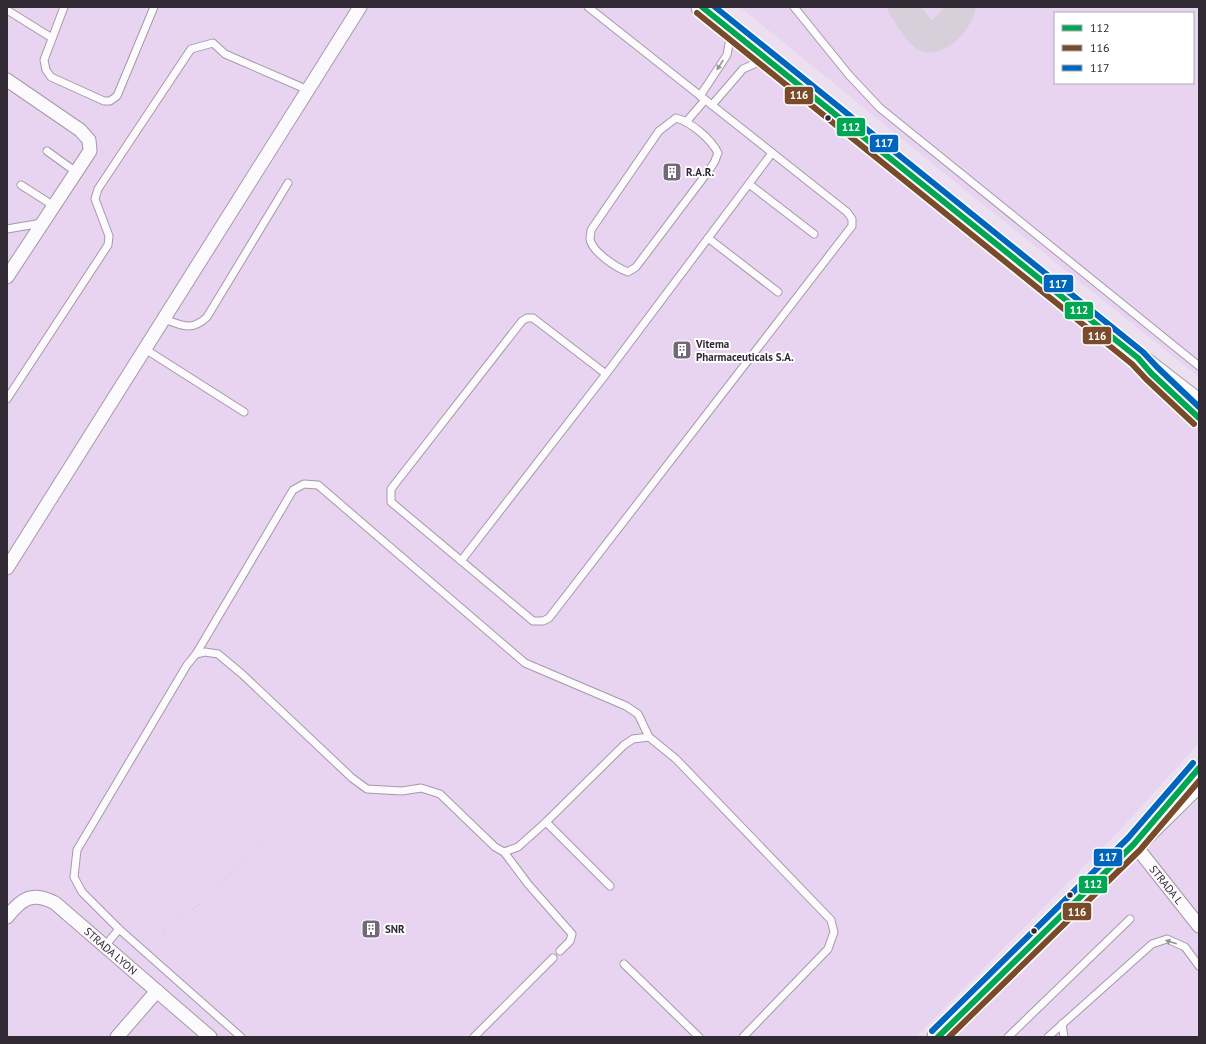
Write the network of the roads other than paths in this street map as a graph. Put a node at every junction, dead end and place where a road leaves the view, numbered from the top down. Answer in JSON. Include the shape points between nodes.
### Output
{"nodes":[{"id":1,"x":64,"y":7,"type":"edge"},
{"id":2,"x":154,"y":7,"type":"edge"},
{"id":3,"x":360,"y":7,"type":"edge"},
{"id":4,"x":588,"y":7,"type":"edge"},
{"id":5,"x":702,"y":7,"type":"edge"},
{"id":6,"x":794,"y":7,"type":"edge"},
{"id":7,"x":7,"y":10,"type":"edge"},
{"id":8,"x":731,"y":31,"type":"junction"},
{"id":9,"x":52,"y":38,"type":"junction"},
{"id":10,"x":766,"y":59,"type":"junction"},
{"id":11,"x":7,"y":80,"type":"edge"},
{"id":12,"x":308,"y":90,"type":"junction"},
{"id":13,"x":702,"y":98,"type":"junction"},
{"id":14,"x":712,"y":105,"type":"junction"},
{"id":15,"x":686,"y":122,"type":"junction"},
{"id":16,"x":47,"y":151,"type":"dead end"},
{"id":17,"x":772,"y":153,"type":"junction"},
{"id":18,"x":76,"y":172,"type":"junction"},
{"id":19,"x":288,"y":183,"type":"dead end"},
{"id":20,"x":22,"y":184,"type":"dead end"},
{"id":21,"x":749,"y":184,"type":"junction"},
{"id":22,"x":54,"y":206,"type":"junction"},
{"id":23,"x":42,"y":223,"type":"junction"},
{"id":24,"x":7,"y":229,"type":"edge"},
{"id":25,"x":814,"y":234,"type":"dead end"},
{"id":26,"x":708,"y":238,"type":"junction"},
{"id":27,"x":7,"y":277,"type":"edge"},
{"id":28,"x":778,"y":292,"type":"dead end"},
{"id":29,"x":164,"y":319,"type":"junction"},
{"id":30,"x":145,"y":349,"type":"junction"},
{"id":31,"x":1138,"y":358,"type":"junction"},
{"id":32,"x":1199,"y":366,"type":"edge"},
{"id":33,"x":606,"y":374,"type":"junction"},
{"id":34,"x":7,"y":399,"type":"edge"},
{"id":35,"x":1199,"y":405,"type":"edge"},
{"id":36,"x":244,"y":412,"type":"dead end"},
{"id":37,"x":1199,"y":418,"type":"edge"},
{"id":38,"x":461,"y":560,"type":"junction"},
{"id":39,"x":7,"y":568,"type":"edge"},
{"id":40,"x":196,"y":654,"type":"junction"},
{"id":41,"x":649,"y":737,"type":"junction"},
{"id":42,"x":1199,"y":768,"type":"edge"},
{"id":43,"x":1199,"y":781,"type":"edge"},
{"id":44,"x":1199,"y":788,"type":"edge"},
{"id":45,"x":546,"y":822,"type":"junction"},
{"id":46,"x":1152,"y":825,"type":"junction"},
{"id":47,"x":1134,"y":844,"type":"junction"},
{"id":48,"x":504,"y":852,"type":"junction"},
{"id":49,"x":610,"y":886,"type":"dead end"},
{"id":50,"x":7,"y":917,"type":"edge"},
{"id":51,"x":1130,"y":919,"type":"dead end"},
{"id":52,"x":1199,"y":926,"type":"edge"},
{"id":53,"x":119,"y":929,"type":"junction"},
{"id":54,"x":105,"y":946,"type":"junction"},
{"id":55,"x":560,"y":951,"type":"dead end"},
{"id":56,"x":553,"y":958,"type":"dead end"},
{"id":57,"x":624,"y":964,"type":"dead end"},
{"id":58,"x":1199,"y":966,"type":"edge"},
{"id":59,"x":157,"y":991,"type":"junction"},
{"id":60,"x":1062,"y":1024,"type":"junction"},
{"id":61,"x":943,"y":1035,"type":"edge"},
{"id":62,"x":116,"y":1037,"type":"edge"},
{"id":63,"x":210,"y":1037,"type":"edge"},
{"id":64,"x":241,"y":1037,"type":"edge"},
{"id":65,"x":474,"y":1037,"type":"edge"},
{"id":66,"x":699,"y":1037,"type":"edge"},
{"id":67,"x":743,"y":1037,"type":"edge"},
{"id":68,"x":1008,"y":1037,"type":"edge"},
{"id":69,"x":1048,"y":1037,"type":"edge"},
{"id":70,"x":1064,"y":1037,"type":"edge"}],
"edges":[{"from":1,"to":9,"type":"lane"},
{"from":2,"to":9,"type":"lane","via":[[116,96],[110,101],[104,101],[51,77],[44,60]]},
{"from":3,"to":12,"type":"street"},
{"from":4,"to":13,"type":"lane"},
{"from":5,"to":8,"type":"main road"},
{"from":6,"to":32,"type":"lane","via":[[849,75],[880,108]]},
{"from":7,"to":9,"type":"lane"},
{"from":8,"to":10,"type":"main road"},
{"from":8,"to":13,"type":"lane","one_way":true,"via":[[727,55]]},
{"from":10,"to":14,"type":"lane","via":[[743,69]]},
{"from":10,"to":31,"type":"main road"},
{"from":11,"to":18,"type":"street","via":[[80,130],[89,140],[90,151]]},
{"from":12,"to":29,"type":"street"},
{"from":12,"to":34,"type":"lane","via":[[225,54],[213,43],[190,49],[98,189],[95,199],[110,236],[108,245]]},
{"from":13,"to":14,"type":"lane"},
{"from":13,"to":15,"type":"lane"},
{"from":14,"to":17,"type":"lane"},
{"from":15,"to":15,"type":"lane","via":[[676,118],[659,131],[591,230],[590,240],[595,248],[628,272],[636,267],[714,163],[718,153],[714,145]]},
{"from":16,"to":18,"type":"lane"},
{"from":17,"to":21,"type":"lane"},
{"from":17,"to":38,"type":"lane","via":[[847,212],[852,220],[852,226],[549,618],[533,621]]},
{"from":18,"to":22,"type":"street"},
{"from":19,"to":29,"type":"lane","via":[[207,317],[198,324],[188,327]]},
{"from":20,"to":22,"type":"lane"},
{"from":21,"to":25,"type":"lane"},
{"from":21,"to":26,"type":"lane"},
{"from":22,"to":23,"type":"street"},
{"from":23,"to":24,"type":"lane"},
{"from":23,"to":27,"type":"street"},
{"from":26,"to":28,"type":"lane"},
{"from":26,"to":33,"type":"lane"},
{"from":29,"to":30,"type":"street"},
{"from":30,"to":36,"type":"lane"},
{"from":30,"to":39,"type":"street"},
{"from":31,"to":35,"type":"main road"},
{"from":31,"to":37,"type":"main road"},
{"from":33,"to":38,"type":"lane"},
{"from":33,"to":38,"type":"lane","via":[[533,318],[527,318],[522,321],[391,488],[392,502]]},
{"from":40,"to":41,"type":"lane","via":[[293,490],[304,484],[318,484],[526,663],[626,706],[638,714]]},
{"from":40,"to":48,"type":"lane","via":[[218,654],[367,789],[402,791],[421,788],[440,794],[495,847]]},
{"from":40,"to":53,"type":"lane","via":[[77,850],[74,877],[82,892]]},
{"from":41,"to":45,"type":"lane","via":[[633,739],[624,745]]},
{"from":41,"to":67,"type":"lane","via":[[676,759],[831,920],[834,932],[828,949]]},
{"from":42,"to":46,"type":"main road"},
{"from":43,"to":46,"type":"main road"},
{"from":44,"to":46,"type":"main road"},
{"from":45,"to":48,"type":"lane","via":[[518,847]]},
{"from":45,"to":49,"type":"lane"},
{"from":46,"to":47,"type":"main road"},
{"from":47,"to":52,"type":"street","name":"STRADA L"},
{"from":47,"to":61,"type":"main road"},
{"from":48,"to":55,"type":"lane","via":[[572,934],[570,941]]},
{"from":50,"to":54,"type":"street","name":"STRADA LYON","via":[[25,900],[32,896],[43,896],[55,903]]},
{"from":51,"to":68,"type":"lane"},
{"from":53,"to":54,"type":"lane"},
{"from":53,"to":64,"type":"lane"},
{"from":54,"to":59,"type":"street","name":"STRADA LYON"},
{"from":56,"to":65,"type":"lane"},
{"from":57,"to":66,"type":"lane"},
{"from":58,"to":60,"type":"lane","one_way":true,"via":[[1185,947],[1167,939],[1152,944]]},
{"from":59,"to":62,"type":"street"},
{"from":59,"to":63,"type":"street","name":"STRADA LYON"},
{"from":60,"to":69,"type":"lane"},
{"from":60,"to":70,"type":"lane"}]}
